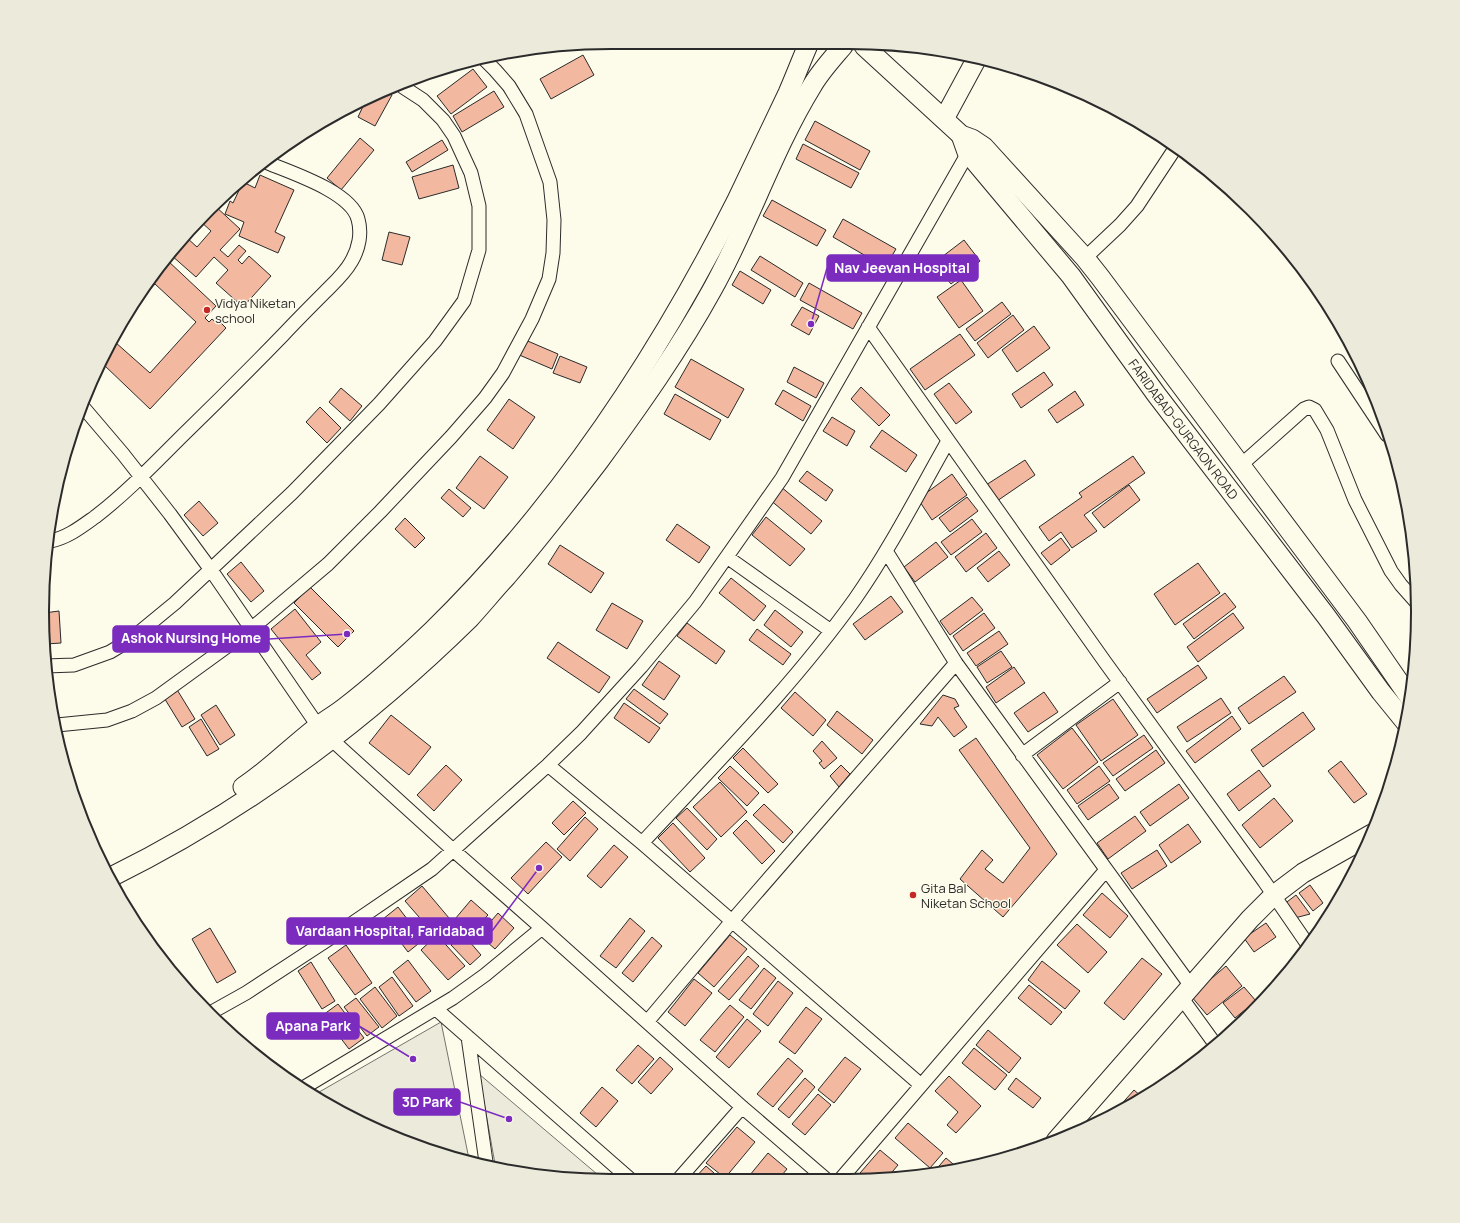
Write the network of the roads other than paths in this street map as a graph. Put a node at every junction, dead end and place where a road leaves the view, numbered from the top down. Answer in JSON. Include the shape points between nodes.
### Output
{"nodes":[{"id":1,"x":806,"y":49,"type":"edge"},
{"id":2,"x":841,"y":49,"type":"edge"},
{"id":3,"x":868,"y":50,"type":"edge"},
{"id":4,"x":488,"y":63,"type":"edge"},
{"id":5,"x":974,"y":64,"type":"edge"},
{"id":6,"x":405,"y":89,"type":"edge"},
{"id":7,"x":944,"y":119,"type":"junction"},
{"id":8,"x":968,"y":143,"type":"junction"},
{"id":9,"x":1173,"y":152,"type":"edge"},
{"id":10,"x":270,"y":164,"type":"edge"},
{"id":11,"x":1085,"y":258,"type":"junction"},
{"id":12,"x":868,"y":327,"type":"junction"},
{"id":13,"x":1338,"y":361,"type":"dead end"},
{"id":14,"x":1372,"y":407,"type":"edge"},
{"id":15,"x":86,"y":411,"type":"edge"},
{"id":16,"x":948,"y":441,"type":"junction"},
{"id":17,"x":1241,"y":465,"type":"junction"},
{"id":18,"x":140,"y":477,"type":"junction"},
{"id":19,"x":54,"y":540,"type":"edge"},
{"id":20,"x":886,"y":551,"type":"junction"},
{"id":21,"x":728,"y":557,"type":"junction"},
{"id":22,"x":211,"y":570,"type":"junction"},
{"id":23,"x":1411,"y":596,"type":"edge"},
{"id":24,"x":251,"y":630,"type":"junction"},
{"id":25,"x":831,"y":631,"type":"junction"},
{"id":26,"x":956,"y":663,"type":"junction"},
{"id":27,"x":52,"y":666,"type":"edge"},
{"id":28,"x":1120,"y":682,"type":"junction"},
{"id":29,"x":1405,"y":691,"type":"edge"},
{"id":30,"x":1401,"y":716,"type":"edge"},
{"id":31,"x":61,"y":725,"type":"edge"},
{"id":32,"x":318,"y":726,"type":"junction"},
{"id":33,"x":332,"y":740,"type":"junction"},
{"id":34,"x":1022,"y":755,"type":"junction"},
{"id":35,"x":548,"y":765,"type":"junction"},
{"id":36,"x":1362,"y":839,"type":"edge"},
{"id":37,"x":642,"y":843,"type":"junction"},
{"id":38,"x":453,"y":850,"type":"junction"},
{"id":39,"x":111,"y":867,"type":"edge"},
{"id":40,"x":1106,"y":870,"type":"junction"},
{"id":41,"x":115,"y":875,"type":"edge"},
{"id":42,"x":1274,"y":895,"type":"junction"},
{"id":43,"x":732,"y":921,"type":"junction"},
{"id":44,"x":542,"y":928,"type":"junction"},
{"id":45,"x":1305,"y":940,"type":"edge"},
{"id":46,"x":1186,"y":991,"type":"junction"},
{"id":47,"x":436,"y":1008,"type":"junction"},
{"id":48,"x":215,"y":1010,"type":"edge"},
{"id":49,"x":647,"y":1022,"type":"junction"},
{"id":50,"x":468,"y":1037,"type":"junction"},
{"id":51,"x":1213,"y":1040,"type":"edge"},
{"id":52,"x":308,"y":1085,"type":"edge"},
{"id":53,"x":921,"y":1085,"type":"junction"},
{"id":54,"x":742,"y":1107,"type":"junction"},
{"id":55,"x":1069,"y":1129,"type":"edge"},
{"id":56,"x":486,"y":1159,"type":"edge"},
{"id":57,"x":624,"y":1174,"type":"edge"},
{"id":58,"x":683,"y":1174,"type":"edge"},
{"id":59,"x":820,"y":1174,"type":"edge"},
{"id":60,"x":845,"y":1174,"type":"edge"}],
"edges":[{"from":1,"to":32,"type":"street","via":[[737,200],[704,263],[640,372],[562,485],[484,578],[433,630],[342,710]]},
{"from":2,"to":33,"type":"street","via":[[812,84],[798,110],[712,291],[679,346],[626,424],[564,506],[479,608],[405,678]]},
{"from":3,"to":7,"type":"street","name":"FARIDABAD-GURGAON ROAD"},
{"from":4,"to":24,"type":"street","via":[[509,86],[526,114],[550,182],[554,220],[553,253],[549,279],[543,295],[503,373],[471,415],[328,564]]},
{"from":5,"to":7,"type":"street"},
{"from":6,"to":22,"type":"street","via":[[423,100],[443,120],[472,173],[479,206],[479,250],[464,301],[435,341],[379,404],[292,493]]},
{"from":7,"to":8,"type":"street","name":"FARIDABAD-GURGAON ROAD"},
{"from":8,"to":11,"type":"street","name":"FARIDABAD-GURGAON ROAD","via":[[984,147],[994,156]]},
{"from":8,"to":12,"type":"street"},
{"from":8,"to":30,"type":"street","name":"FARIDABAD-GURGAON ROAD","via":[[1071,276],[1156,394]]},
{"from":9,"to":11,"type":"street","via":[[1137,206]]},
{"from":10,"to":18,"type":"street","via":[[312,181],[337,194],[349,204],[358,217],[360,230],[358,246],[351,263],[239,380]]},
{"from":11,"to":17,"type":"street","name":"FARIDABAD-GURGAON ROAD"},
{"from":12,"to":16,"type":"street"},
{"from":12,"to":21,"type":"street","via":[[782,478]]},
{"from":13,"to":14,"type":"street"},
{"from":15,"to":18,"type":"street"},
{"from":16,"to":20,"type":"street"},
{"from":16,"to":28,"type":"street"},
{"from":17,"to":23,"type":"street","via":[[1304,409],[1309,407],[1315,410],[1327,430],[1355,500],[1391,571]]},
{"from":17,"to":29,"type":"street","name":"FARIDABAD-GURGAON ROAD","via":[[1357,621]]},
{"from":18,"to":19,"type":"street","via":[[80,528]]},
{"from":18,"to":22,"type":"street"},
{"from":20,"to":25,"type":"street"},
{"from":20,"to":26,"type":"street"},
{"from":21,"to":25,"type":"street"},
{"from":21,"to":35,"type":"street","via":[[695,602],[641,667]]},
{"from":22,"to":24,"type":"street"},
{"from":22,"to":27,"type":"street","via":[[130,640],[110,652],[74,665]]},
{"from":24,"to":31,"type":"street","via":[[156,698],[132,711],[107,720]]},
{"from":24,"to":32,"type":"street"},
{"from":25,"to":37,"type":"street","via":[[779,695]]},
{"from":26,"to":34,"type":"street"},
{"from":26,"to":43,"type":"street"},
{"from":28,"to":34,"type":"street"},
{"from":28,"to":42,"type":"street"},
{"from":32,"to":33,"type":"street"},
{"from":32,"to":39,"type":"street","via":[[248,784],[176,830]]},
{"from":33,"to":38,"type":"street"},
{"from":33,"to":41,"type":"street","via":[[232,808],[148,859]]},
{"from":34,"to":40,"type":"street"},
{"from":35,"to":37,"type":"street"},
{"from":35,"to":38,"type":"street"},
{"from":36,"to":42,"type":"street","via":[[1303,873]]},
{"from":37,"to":43,"type":"street"},
{"from":38,"to":44,"type":"street"},
{"from":38,"to":48,"type":"street","via":[[432,869],[347,927]]},
{"from":40,"to":46,"type":"street"},
{"from":40,"to":53,"type":"street"},
{"from":42,"to":45,"type":"street"},
{"from":42,"to":46,"type":"street"},
{"from":43,"to":49,"type":"street"},
{"from":43,"to":53,"type":"street"},
{"from":44,"to":47,"type":"street","via":[[486,975]]},
{"from":44,"to":49,"type":"street"},
{"from":46,"to":51,"type":"street"},
{"from":46,"to":55,"type":"street"},
{"from":47,"to":50,"type":"street"},
{"from":47,"to":52,"type":"street"},
{"from":49,"to":54,"type":"street"},
{"from":50,"to":56,"type":"street"},
{"from":50,"to":57,"type":"street"},
{"from":53,"to":60,"type":"street"},
{"from":54,"to":58,"type":"street"},
{"from":54,"to":59,"type":"street"}]}
